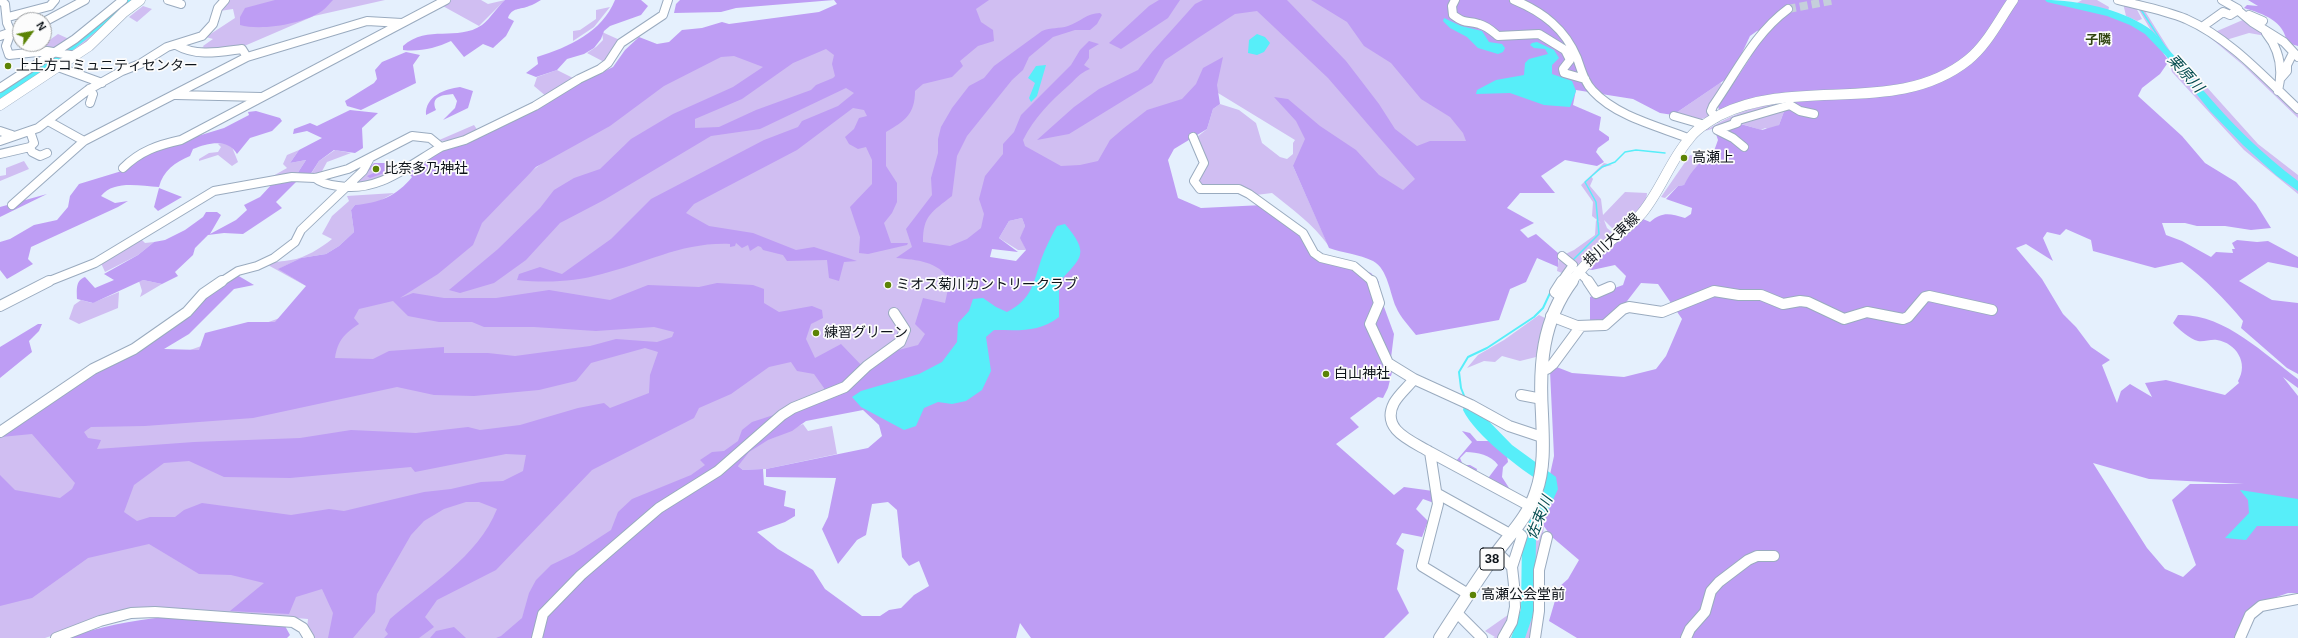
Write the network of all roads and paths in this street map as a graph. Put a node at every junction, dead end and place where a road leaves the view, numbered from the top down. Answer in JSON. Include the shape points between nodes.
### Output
{"nodes":[{"id":1,"x":0,"y":0,"type":"edge"},
{"id":2,"x":55,"y":0,"type":"edge"},
{"id":3,"x":86,"y":0,"type":"edge"},
{"id":4,"x":123,"y":0,"type":"edge"},
{"id":5,"x":140,"y":0,"type":"edge"},
{"id":6,"x":168,"y":0,"type":"edge"},
{"id":7,"x":225,"y":0,"type":"edge"},
{"id":8,"x":446,"y":0,"type":"edge"},
{"id":9,"x":668,"y":0,"type":"edge"},
{"id":10,"x":1455,"y":0,"type":"edge"},
{"id":11,"x":1514,"y":0,"type":"edge"},
{"id":12,"x":2013,"y":0,"type":"edge"},
{"id":13,"x":2118,"y":0,"type":"edge"},
{"id":14,"x":2222,"y":0,"type":"edge"},
{"id":15,"x":181,"y":4,"type":"dead end"},
{"id":16,"x":2236,"y":8,"type":"junction"},
{"id":17,"x":1788,"y":9,"type":"tunnel mouth"},
{"id":18,"x":8,"y":17,"type":"junction"},
{"id":19,"x":52,"y":18,"type":"edge"},
{"id":20,"x":402,"y":23,"type":"junction"},
{"id":21,"x":2262,"y":24,"type":"junction"},
{"id":22,"x":2202,"y":27,"type":"junction"},
{"id":23,"x":11,"y":32,"type":"junction"},
{"id":24,"x":0,"y":36,"type":"edge"},
{"id":25,"x":176,"y":45,"type":"junction"},
{"id":26,"x":55,"y":52,"type":"junction"},
{"id":27,"x":2295,"y":55,"type":"edge"},
{"id":28,"x":76,"y":56,"type":"junction"},
{"id":29,"x":247,"y":57,"type":"junction"},
{"id":30,"x":155,"y":62,"type":"dead end"},
{"id":31,"x":142,"y":63,"type":"junction"},
{"id":32,"x":58,"y":67,"type":"junction"},
{"id":33,"x":1585,"y":79,"type":"junction"},
{"id":34,"x":2280,"y":79,"type":"junction"},
{"id":35,"x":102,"y":83,"type":"junction"},
{"id":36,"x":0,"y":88,"type":"edge"},
{"id":37,"x":89,"y":89,"type":"junction"},
{"id":38,"x":2278,"y":91,"type":"junction"},
{"id":39,"x":174,"y":95,"type":"junction"},
{"id":40,"x":262,"y":97,"type":"junction"},
{"id":41,"x":90,"y":103,"type":"dead end"},
{"id":42,"x":0,"y":105,"type":"edge"},
{"id":43,"x":1748,"y":106,"type":"junction"},
{"id":44,"x":2298,"y":109,"type":"edge"},
{"id":45,"x":1814,"y":114,"type":"dead end"},
{"id":46,"x":1757,"y":115,"type":"junction"},
{"id":47,"x":1674,"y":116,"type":"dead end"},
{"id":48,"x":1716,"y":118,"type":"junction"},
{"id":49,"x":48,"y":121,"type":"junction"},
{"id":50,"x":1705,"y":125,"type":"junction"},
{"id":51,"x":0,"y":131,"type":"edge"},
{"id":52,"x":30,"y":131,"type":"junction"},
{"id":53,"x":12,"y":135,"type":"junction"},
{"id":54,"x":1193,"y":137,"type":"dead end"},
{"id":55,"x":1688,"y":138,"type":"junction"},
{"id":56,"x":0,"y":141,"type":"edge"},
{"id":57,"x":84,"y":141,"type":"junction"},
{"id":58,"x":30,"y":147,"type":"junction"},
{"id":59,"x":441,"y":147,"type":"junction"},
{"id":60,"x":1744,"y":147,"type":"dead end"},
{"id":61,"x":47,"y":153,"type":"dead end"},
{"id":62,"x":0,"y":154,"type":"edge"},
{"id":63,"x":370,"y":158,"type":"junction"},
{"id":64,"x":123,"y":168,"type":"dead end"},
{"id":65,"x":315,"y":178,"type":"junction"},
{"id":66,"x":344,"y":189,"type":"junction"},
{"id":67,"x":12,"y":205,"type":"dead end"},
{"id":68,"x":1570,"y":263,"type":"junction"},
{"id":69,"x":1610,"y":288,"type":"dead end"},
{"id":70,"x":0,"y":306,"type":"edge"},
{"id":71,"x":1992,"y":310,"type":"dead end"},
{"id":72,"x":894,"y":313,"type":"dead end"},
{"id":73,"x":1551,"y":316,"type":"junction"},
{"id":74,"x":1581,"y":326,"type":"junction"},
{"id":75,"x":1541,"y":369,"type":"junction"},
{"id":76,"x":1414,"y":379,"type":"junction"},
{"id":77,"x":1521,"y":395,"type":"dead end"},
{"id":78,"x":1542,"y":399,"type":"junction"},
{"id":79,"x":0,"y":432,"type":"edge"},
{"id":80,"x":1542,"y":437,"type":"junction"},
{"id":81,"x":1430,"y":452,"type":"junction"},
{"id":82,"x":1438,"y":494,"type":"junction"},
{"id":83,"x":1530,"y":506,"type":"junction"},
{"id":84,"x":1512,"y":532,"type":"junction"},
{"id":85,"x":1547,"y":537,"type":"dead end"},
{"id":86,"x":1497,"y":552,"type":"junction"},
{"id":87,"x":1774,"y":556,"type":"dead end"},
{"id":88,"x":1512,"y":567,"type":"junction"},
{"id":89,"x":1468,"y":594,"type":"junction"},
{"id":90,"x":2298,"y":599,"type":"edge"},
{"id":91,"x":1457,"y":613,"type":"junction"},
{"id":92,"x":56,"y":638,"type":"edge"},
{"id":93,"x":309,"y":638,"type":"edge"},
{"id":94,"x":537,"y":638,"type":"edge"},
{"id":95,"x":1440,"y":638,"type":"edge"},
{"id":96,"x":1482,"y":638,"type":"edge"},
{"id":97,"x":1503,"y":638,"type":"edge"},
{"id":98,"x":1535,"y":638,"type":"edge"},
{"id":99,"x":1686,"y":638,"type":"edge"},
{"id":100,"x":2240,"y":638,"type":"edge"}],
"edges":[{"from":1,"to":18,"type":"street","via":[[5,4]]},
{"from":2,"to":18,"type":"street","via":[[50,6]]},
{"from":3,"to":19,"type":"street"},
{"from":4,"to":26,"type":"street","via":[[81,35]]},
{"from":5,"to":28,"type":"main road"},
{"from":6,"to":15,"type":"street"},
{"from":7,"to":25,"type":"street","via":[[218,8],[213,24],[202,36]]},
{"from":8,"to":20,"type":"street"},
{"from":9,"to":59,"type":"street","via":[[664,15],[621,43],[608,64],[535,106],[465,140]]},
{"from":10,"to":33,"type":"street","via":[[1452,6],[1453,15],[1459,21],[1486,26],[1498,36],[1539,34],[1570,56],[1563,69],[1564,73]]},
{"from":11,"to":33,"type":"street","via":[[1540,12],[1558,25],[1573,47]]},
{"from":12,"to":43,"type":"main road","name":"掛川大東線","number":"38","via":[[1968,61],[1933,82],[1873,93],[1789,99]]},
{"from":13,"to":22,"type":"street","via":[[2182,18]]},
{"from":14,"to":16,"type":"street"},
{"from":16,"to":21,"type":"street"},
{"from":16,"to":22,"type":"street","via":[[2230,15],[2223,12]]},
{"from":17,"to":48,"type":"street","via":[[1775,17],[1752,42],[1746,56],[1713,106],[1711,111]]},
{"from":18,"to":23,"type":"street","via":[[7,23]]},
{"from":20,"to":29,"type":"street","via":[[367,21]]},
{"from":20,"to":40,"type":"street"},
{"from":21,"to":27,"type":"street"},
{"from":21,"to":34,"type":"street","via":[[2279,51]]},
{"from":22,"to":38,"type":"street","via":[[2219,38]]},
{"from":23,"to":24,"type":"street"},
{"from":23,"to":26,"type":"street","via":[[6,46],[9,55]]},
{"from":25,"to":29,"type":"street","via":[[184,51],[196,54],[242,49]]},
{"from":25,"to":31,"type":"street"},
{"from":26,"to":28,"type":"street"},
{"from":26,"to":36,"type":"street"},
{"from":27,"to":34,"type":"street"},
{"from":28,"to":32,"type":"main road"},
{"from":29,"to":39,"type":"street"},
{"from":30,"to":31,"type":"street"},
{"from":31,"to":35,"type":"street"},
{"from":32,"to":35,"type":"street"},
{"from":32,"to":42,"type":"main road"},
{"from":33,"to":55,"type":"street","via":[[1597,96],[1610,104]]},
{"from":34,"to":38,"type":"street"},
{"from":35,"to":37,"type":"street"},
{"from":37,"to":41,"type":"street","via":[[93,94]]},
{"from":37,"to":49,"type":"street"},
{"from":38,"to":44,"type":"street"},
{"from":39,"to":40,"type":"street"},
{"from":39,"to":57,"type":"street"},
{"from":40,"to":64,"type":"street","via":[[181,140],[136,154]]},
{"from":43,"to":46,"type":"street"},
{"from":43,"to":48,"type":"main road","name":"掛川大東線","number":"38"},
{"from":45,"to":46,"type":"street","via":[[1800,111],[1790,105]]},
{"from":46,"to":60,"type":"street","via":[[1735,121],[1737,123],[1717,130]]},
{"from":47,"to":50,"type":"street"},
{"from":48,"to":50,"type":"main road","name":"掛川大東線","number":"38"},
{"from":49,"to":52,"type":"street"},
{"from":49,"to":57,"type":"street"},
{"from":50,"to":55,"type":"main road","name":"掛川大東線","number":"38"},
{"from":51,"to":53,"type":"street"},
{"from":52,"to":53,"type":"street"},
{"from":52,"to":58,"type":"street","via":[[34,143]]},
{"from":53,"to":56,"type":"street"},
{"from":54,"to":76,"type":"street","via":[[1204,163],[1194,181],[1200,188],[1238,189],[1249,194],[1304,233],[1314,252],[1321,258],[1354,266],[1372,280],[1379,303],[1370,324],[1388,364]]},
{"from":55,"to":68,"type":"main road","name":"掛川大東線","number":"38","via":[[1668,175],[1637,220],[1602,247]]},
{"from":57,"to":67,"type":"street"},
{"from":58,"to":61,"type":"street","via":[[32,152],[40,156]]},
{"from":58,"to":62,"type":"street"},
{"from":59,"to":63,"type":"street","via":[[425,136],[412,136]]},
{"from":59,"to":66,"type":"street","via":[[385,181],[367,187]]},
{"from":63,"to":65,"type":"street","via":[[348,169]]},
{"from":63,"to":66,"type":"street","via":[[363,171]]},
{"from":65,"to":66,"type":"street"},
{"from":65,"to":70,"type":"street","via":[[292,177],[214,191],[95,263]]},
{"from":66,"to":79,"type":"street","via":[[301,230],[295,242],[279,254],[257,266],[238,271],[203,294],[187,312],[134,349],[93,369]]},
{"from":68,"to":69,"type":"street","via":[[1587,279],[1593,292]]},
{"from":68,"to":73,"type":"main road","name":"掛川大東線","number":"38","via":[[1561,296]]},
{"from":71,"to":74,"type":"street","via":[[1929,296],[1903,319],[1867,312],[1844,319],[1808,302],[1783,304],[1762,295],[1739,295],[1714,290],[1662,312],[1628,308],[1623,309],[1605,325]]},
{"from":72,"to":94,"type":"street","via":[[905,330],[900,342],[867,366],[845,387],[782,415],[718,471],[659,508],[581,575],[551,605],[543,614]]},
{"from":73,"to":74,"type":"street"},
{"from":73,"to":75,"type":"main road","name":"掛川大東線","number":"38","via":[[1545,336]]},
{"from":74,"to":75,"type":"street","via":[[1553,364],[1547,369]]},
{"from":75,"to":78,"type":"main road","name":"掛川大東線","number":"38"},
{"from":76,"to":80,"type":"street","via":[[1509,426]]},
{"from":76,"to":81,"type":"street","via":[[1394,402],[1388,420],[1397,432]]},
{"from":77,"to":78,"type":"street"},
{"from":78,"to":80,"type":"main road","name":"掛川大東線","number":"38"},
{"from":80,"to":83,"type":"main road","name":"掛川大東線","number":"38","via":[[1541,474]]},
{"from":81,"to":82,"type":"street"},
{"from":81,"to":83,"type":"street"},
{"from":82,"to":84,"type":"street"},
{"from":82,"to":89,"type":"street","via":[[1438,504],[1422,566]]},
{"from":83,"to":84,"type":"main road","name":"掛川大東線","number":"38"},
{"from":84,"to":86,"type":"main road","name":"掛川大東線","number":"38"},
{"from":84,"to":88,"type":"street","via":[[1522,536]]},
{"from":85,"to":98,"type":"street","via":[[1539,566],[1539,611]]},
{"from":86,"to":88,"type":"street"},
{"from":86,"to":89,"type":"main road","name":"掛川大東線","number":"38"},
{"from":87,"to":99,"type":"street","via":[[1757,556],[1748,560],[1719,582],[1711,591],[1705,612],[1690,629]]},
{"from":88,"to":97,"type":"street","via":[[1516,607],[1512,622]]},
{"from":89,"to":91,"type":"main road","name":"掛川大東線","number":"38"},
{"from":90,"to":100,"type":"street","via":[[2261,606],[2250,615]]},
{"from":91,"to":95,"type":"main road","name":"掛川大東線","number":"38"},
{"from":91,"to":96,"type":"street"},
{"from":92,"to":93,"type":"street","via":[[113,617],[155,612],[293,622],[308,632]]}]}
